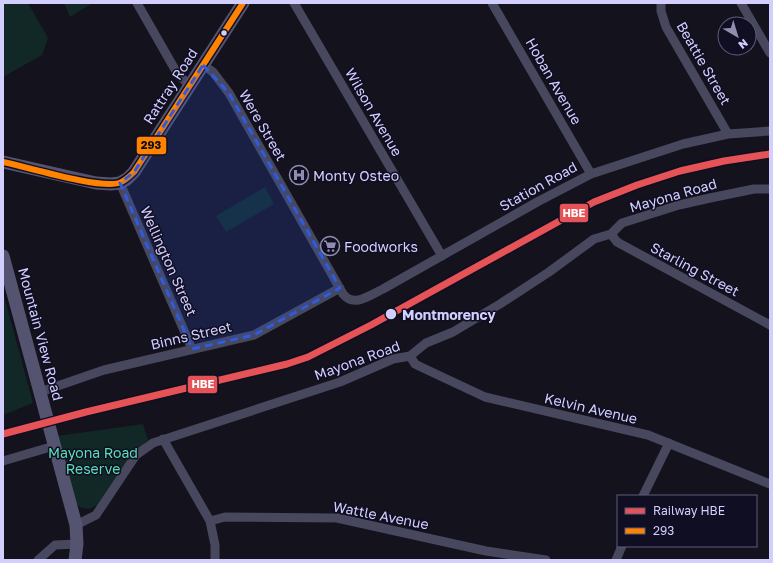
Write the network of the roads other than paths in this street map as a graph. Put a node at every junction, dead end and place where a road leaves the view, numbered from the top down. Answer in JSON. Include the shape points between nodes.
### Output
{"nodes":[{"id":1,"x":137,"y":3,"type":"edge"},
{"id":2,"x":243,"y":3,"type":"edge"},
{"id":3,"x":294,"y":3,"type":"edge"},
{"id":4,"x":492,"y":3,"type":"edge"},
{"id":5,"x":661,"y":3,"type":"edge"},
{"id":6,"x":741,"y":3,"type":"edge"},
{"id":7,"x":770,"y":53,"type":"edge"},
{"id":8,"x":203,"y":64,"type":"junction"},
{"id":9,"x":190,"y":86,"type":"junction"},
{"id":10,"x":770,"y":131,"type":"edge"},
{"id":11,"x":728,"y":134,"type":"junction"},
{"id":12,"x":3,"y":162,"type":"edge"},
{"id":13,"x":591,"y":174,"type":"junction"},
{"id":14,"x":120,"y":183,"type":"junction"},
{"id":15,"x":770,"y":189,"type":"edge"},
{"id":16,"x":610,"y":234,"type":"junction"},
{"id":17,"x":3,"y":256,"type":"edge"},
{"id":18,"x":442,"y":256,"type":"junction"},
{"id":19,"x":6,"y":277,"type":"edge"},
{"id":20,"x":340,"y":288,"type":"junction"},
{"id":21,"x":770,"y":325,"type":"edge"},
{"id":22,"x":192,"y":349,"type":"junction"},
{"id":23,"x":410,"y":356,"type":"junction"},
{"id":24,"x":41,"y":398,"type":"junction"},
{"id":25,"x":163,"y":438,"type":"junction"},
{"id":26,"x":53,"y":441,"type":"junction"},
{"id":27,"x":669,"y":443,"type":"junction"},
{"id":28,"x":3,"y":461,"type":"edge"},
{"id":29,"x":770,"y":484,"type":"edge"},
{"id":30,"x":643,"y":495,"type":"edge"},
{"id":31,"x":210,"y":521,"type":"junction"},
{"id":32,"x":76,"y":525,"type":"junction"},
{"id":33,"x":77,"y":544,"type":"junction"},
{"id":34,"x":622,"y":547,"type":"edge"},
{"id":35,"x":38,"y":560,"type":"edge"},
{"id":36,"x":75,"y":560,"type":"edge"},
{"id":37,"x":215,"y":560,"type":"edge"},
{"id":38,"x":546,"y":560,"type":"edge"},
{"id":39,"x":616,"y":560,"type":"edge"}],
"edges":[{"from":1,"to":9,"type":"street","via":[[177,73]]},
{"from":2,"to":8,"type":"street","name":"Rattray Road"},
{"from":3,"to":18,"type":"street","name":"Wilson Avenue"},
{"from":4,"to":13,"type":"street","name":"Hoban Avenue"},
{"from":5,"to":11,"type":"street","name":"Beattie Street","via":[[666,27]]},
{"from":6,"to":7,"type":"street"},
{"from":8,"to":9,"type":"street","name":"Rattray Road"},
{"from":8,"to":20,"type":"street","name":"Were Street","via":[[213,72],[229,93]]},
{"from":9,"to":14,"type":"street","name":"Rattray Road","via":[[134,172]]},
{"from":10,"to":11,"type":"street","name":"Station Road"},
{"from":11,"to":13,"type":"street","name":"Station Road","via":[[652,152]]},
{"from":12,"to":14,"type":"street","via":[[96,183]]},
{"from":13,"to":18,"type":"street","name":"Station Road"},
{"from":14,"to":22,"type":"street","name":"Wellington Street"},
{"from":15,"to":16,"type":"street","name":"Mayona Road","via":[[742,191],[679,205],[622,223]]},
{"from":16,"to":21,"type":"street","name":"Starling Street","via":[[617,242]]},
{"from":16,"to":23,"type":"street","name":"Mayona Road","via":[[594,239],[500,304],[453,332],[426,343]]},
{"from":17,"to":19,"type":"street","name":"Mountain View Road"},
{"from":18,"to":20,"type":"street","name":"Station Road","via":[[360,301],[348,299]]},
{"from":19,"to":24,"type":"street","name":"Mountain View Road"},
{"from":20,"to":22,"type":"street","name":"Binns Street","via":[[254,335]]},
{"from":22,"to":24,"type":"street","name":"Binns Street","via":[[104,370]]},
{"from":23,"to":25,"type":"street","name":"Mayona Road","via":[[393,359],[340,382]]},
{"from":23,"to":27,"type":"street","name":"Kelvin Avenue","via":[[421,368],[476,394],[648,435]]},
{"from":24,"to":26,"type":"street","name":"Mountain View Road"},
{"from":25,"to":31,"type":"street"},
{"from":25,"to":32,"type":"street","name":"Mayona Road","via":[[136,455],[96,514]]},
{"from":26,"to":28,"type":"street"},
{"from":26,"to":32,"type":"street","name":"Mountain View Road"},
{"from":27,"to":29,"type":"street","name":"Kelvin Avenue"},
{"from":27,"to":30,"type":"street"},
{"from":31,"to":37,"type":"street"},
{"from":31,"to":38,"type":"street","name":"Wattle Avenue","via":[[225,517],[337,518],[486,551]]},
{"from":32,"to":33,"type":"street","name":"Mountain View Road"},
{"from":33,"to":35,"type":"street","via":[[55,545]]},
{"from":33,"to":36,"type":"street","name":"Mountain View Road"},
{"from":34,"to":39,"type":"street"}]}
